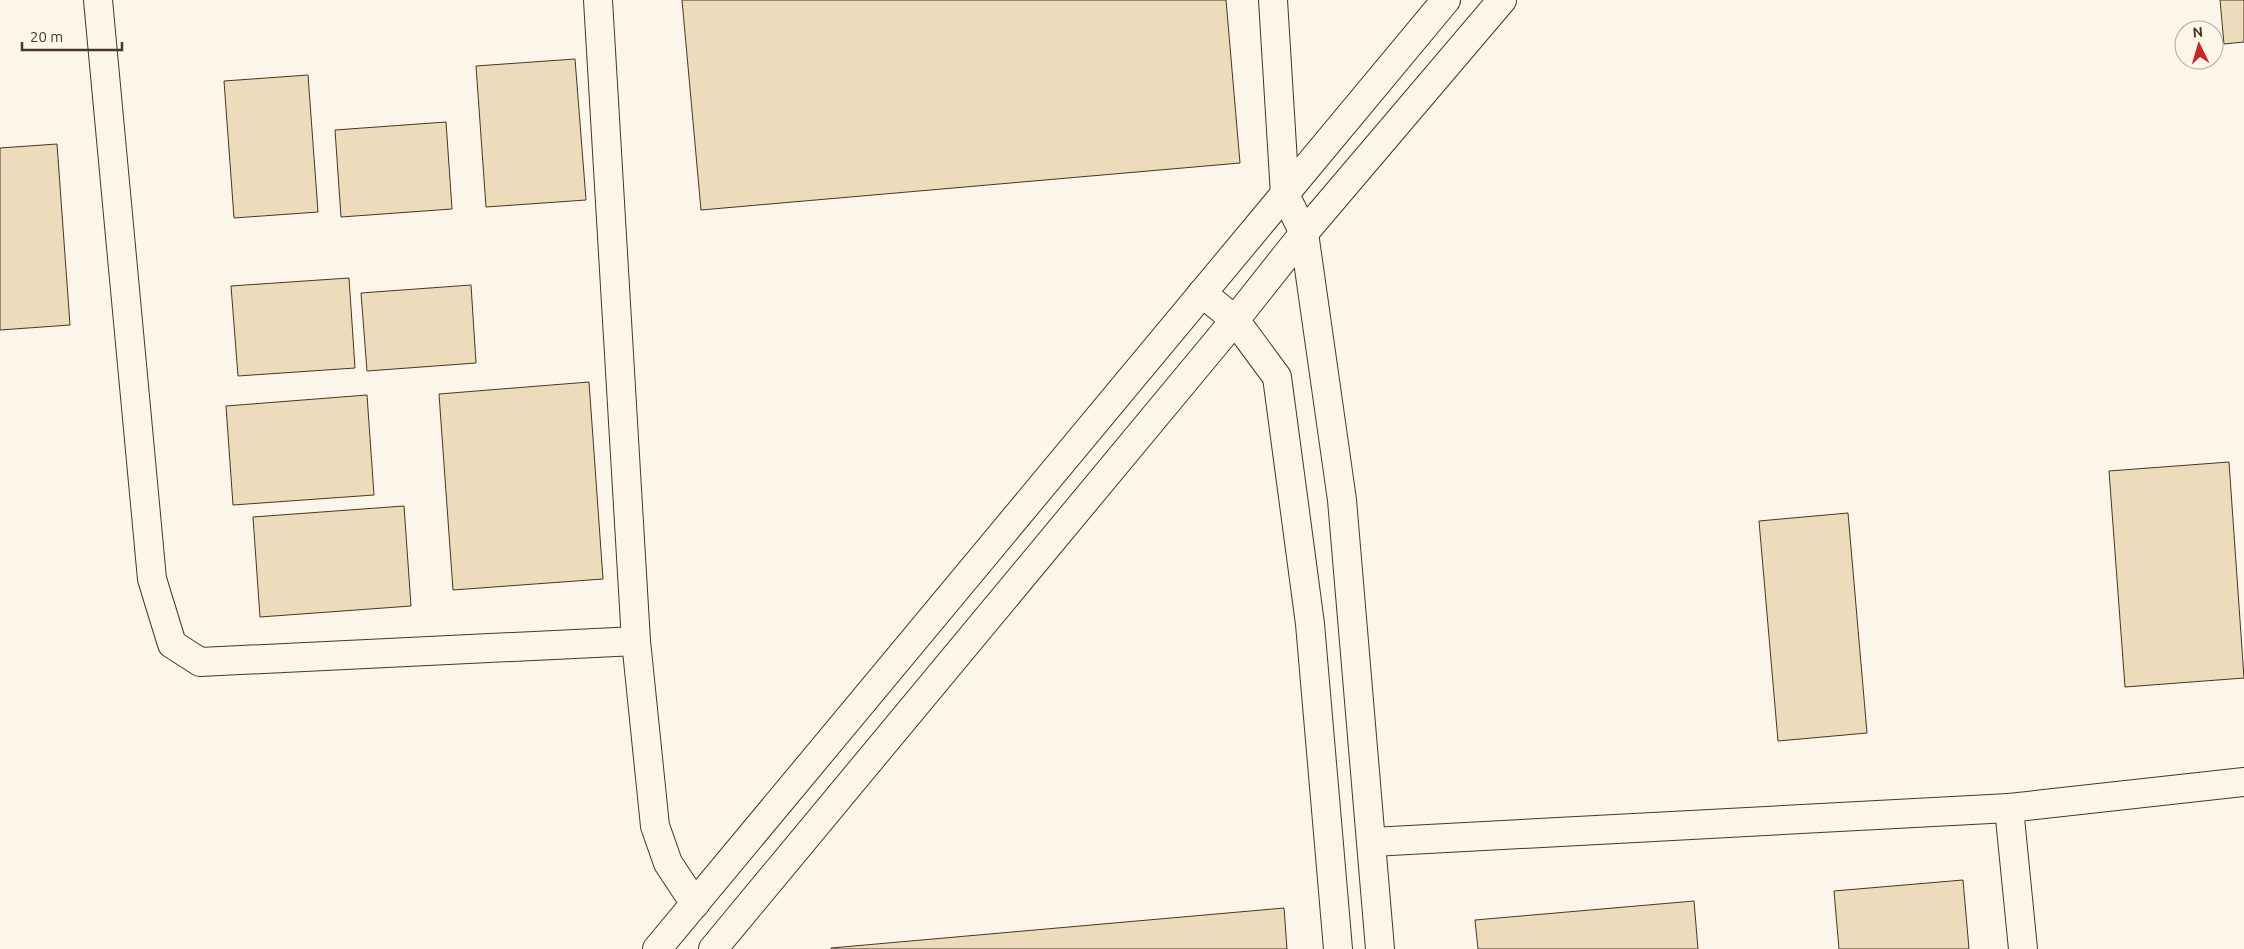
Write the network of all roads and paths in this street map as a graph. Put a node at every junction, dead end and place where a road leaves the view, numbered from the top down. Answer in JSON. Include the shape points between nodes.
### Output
{"nodes":[{"id":1,"x":98,"y":0,"type":"edge"},
{"id":2,"x":598,"y":0,"type":"edge"},
{"id":3,"x":1273,"y":0,"type":"edge"},
{"id":4,"x":1446,"y":0,"type":"edge"},
{"id":5,"x":1502,"y":0,"type":"edge"},
{"id":6,"x":1285,"y":194,"type":"junction"},
{"id":7,"x":1304,"y":233,"type":"junction"},
{"id":8,"x":1202,"y":293,"type":"junction"},
{"id":9,"x":1235,"y":320,"type":"junction"},
{"id":10,"x":636,"y":641,"type":"junction"},
{"id":11,"x":2244,"y":782,"type":"edge"},
{"id":12,"x":2009,"y":808,"type":"junction"},
{"id":13,"x":1372,"y":842,"type":"junction"},
{"id":14,"x":694,"y":904,"type":"junction"},
{"id":15,"x":657,"y":949,"type":"edge"},
{"id":16,"x":713,"y":949,"type":"edge"},
{"id":17,"x":1338,"y":949,"type":"edge"},
{"id":18,"x":1380,"y":949,"type":"edge"},
{"id":19,"x":2023,"y":949,"type":"edge"}],
"edges":[{"from":1,"to":10,"type":"street","via":[[152,579],[172,644],[200,662]]},
{"from":2,"to":10,"type":"street"},
{"from":3,"to":6,"type":"street"},
{"from":4,"to":6,"type":"street"},
{"from":5,"to":7,"type":"street"},
{"from":6,"to":7,"type":"street"},
{"from":6,"to":8,"type":"street"},
{"from":7,"to":9,"type":"street"},
{"from":7,"to":13,"type":"street","via":[[1342,500]]},
{"from":8,"to":9,"type":"street"},
{"from":8,"to":14,"type":"street"},
{"from":9,"to":16,"type":"street"},
{"from":9,"to":17,"type":"street","via":[[1277,377],[1310,624]]},
{"from":10,"to":14,"type":"street","via":[[655,826],[668,863]]},
{"from":11,"to":12,"type":"street"},
{"from":12,"to":13,"type":"street"},
{"from":12,"to":19,"type":"street"},
{"from":13,"to":18,"type":"street"},
{"from":14,"to":15,"type":"street"}]}
